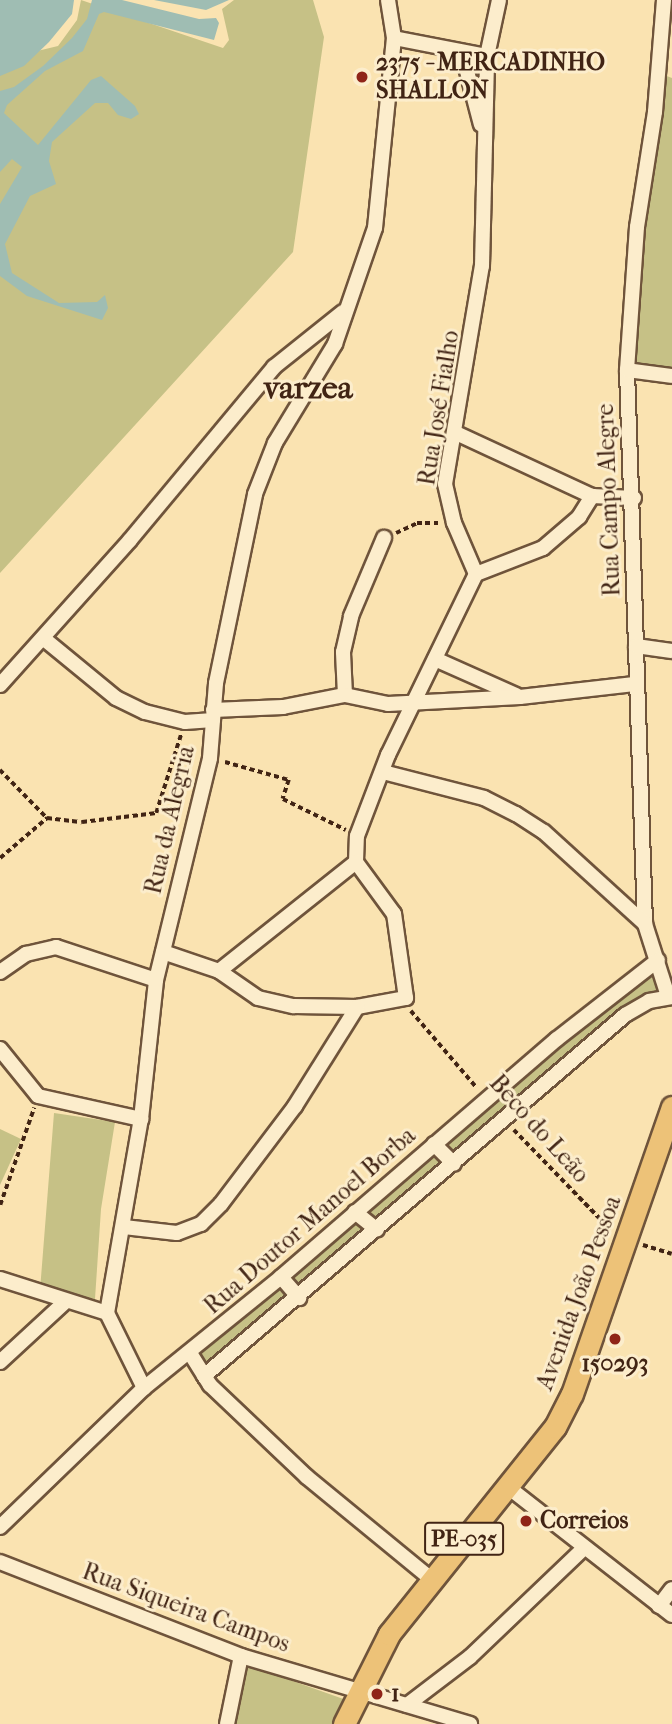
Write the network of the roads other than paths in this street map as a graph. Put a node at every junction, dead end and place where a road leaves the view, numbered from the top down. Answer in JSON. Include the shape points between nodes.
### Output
{"nodes":[{"id":1,"x":388,"y":0,"type":"edge"},
{"id":2,"x":499,"y":0,"type":"edge"},
{"id":3,"x":664,"y":0,"type":"edge"},
{"id":4,"x":394,"y":38,"type":"junction"},
{"id":5,"x":462,"y":52,"type":"junction"},
{"id":6,"x":486,"y":55,"type":"junction"},
{"id":7,"x":486,"y":142,"type":"junction"},
{"id":8,"x":343,"y":312,"type":"junction"},
{"id":9,"x":627,"y":370,"type":"junction"},
{"id":10,"x":672,"y":376,"type":"edge"},
{"id":11,"x":456,"y":433,"type":"junction"},
{"id":12,"x":592,"y":496,"type":"junction"},
{"id":13,"x":634,"y":498,"type":"junction"},
{"id":14,"x":384,"y":538,"type":"road end"},
{"id":15,"x":476,"y":574,"type":"junction"},
{"id":16,"x":43,"y":638,"type":"junction"},
{"id":17,"x":636,"y":646,"type":"junction"},
{"id":18,"x":672,"y":651,"type":"edge"},
{"id":19,"x":435,"y":659,"type":"junction"},
{"id":20,"x":634,"y":684,"type":"junction"},
{"id":21,"x":0,"y":685,"type":"edge"},
{"id":22,"x":345,"y":695,"type":"junction"},
{"id":23,"x":520,"y":697,"type":"junction"},
{"id":24,"x":413,"y":699,"type":"junction"},
{"id":25,"x":213,"y":715,"type":"junction"},
{"id":26,"x":383,"y":772,"type":"junction"},
{"id":27,"x":356,"y":862,"type":"junction"},
{"id":28,"x":645,"y":924,"type":"junction"},
{"id":29,"x":163,"y":952,"type":"junction"},
{"id":30,"x":658,"y":960,"type":"junction"},
{"id":31,"x":219,"y":971,"type":"junction"},
{"id":32,"x":0,"y":972,"type":"edge"},
{"id":33,"x":156,"y":980,"type":"junction"},
{"id":34,"x":670,"y":997,"type":"edge"},
{"id":35,"x":356,"y":1007,"type":"junction"},
{"id":36,"x":0,"y":1049,"type":"edge"},
{"id":37,"x":672,"y":1107,"type":"edge"},
{"id":38,"x":141,"y":1119,"type":"junction"},
{"id":39,"x":434,"y":1144,"type":"junction"},
{"id":40,"x":454,"y":1164,"type":"junction"},
{"id":41,"x":355,"y":1212,"type":"junction"},
{"id":42,"x":124,"y":1227,"type":"junction"},
{"id":43,"x":377,"y":1230,"type":"junction"},
{"id":44,"x":281,"y":1278,"type":"junction"},
{"id":45,"x":0,"y":1279,"type":"edge"},
{"id":46,"x":299,"y":1298,"type":"junction"},
{"id":47,"x":64,"y":1303,"type":"junction"},
{"id":48,"x":107,"y":1313,"type":"junction"},
{"id":49,"x":190,"y":1353,"type":"junction"},
{"id":50,"x":0,"y":1362,"type":"edge"},
{"id":51,"x":204,"y":1377,"type":"junction"},
{"id":52,"x":144,"y":1388,"type":"junction"},
{"id":53,"x":508,"y":1487,"type":"junction"},
{"id":54,"x":0,"y":1527,"type":"edge"},
{"id":55,"x":583,"y":1549,"type":"junction"},
{"id":56,"x":0,"y":1562,"type":"edge"},
{"id":57,"x":431,"y":1578,"type":"junction"},
{"id":58,"x":672,"y":1589,"type":"edge"},
{"id":59,"x":659,"y":1606,"type":"junction"},
{"id":60,"x":672,"y":1615,"type":"edge"},
{"id":61,"x":241,"y":1656,"type":"junction"},
{"id":62,"x":357,"y":1692,"type":"junction"},
{"id":63,"x":407,"y":1705,"type":"junction"},
{"id":64,"x":227,"y":1724,"type":"edge"},
{"id":65,"x":344,"y":1724,"type":"edge"},
{"id":66,"x":470,"y":1724,"type":"edge"}],
"edges":[{"from":1,"to":4,"type":"street","name":"Rua da Alegria"},
{"from":2,"to":6,"type":"street","name":"Rua José Fialho"},
{"from":3,"to":9,"type":"street","name":"Rua Campo Alegre","via":[[655,112],[637,227]]},
{"from":4,"to":5,"type":"street"},
{"from":4,"to":8,"type":"street","name":"Rua da Alegria","via":[[375,228]]},
{"from":5,"to":6,"type":"street"},
{"from":5,"to":7,"type":"street"},
{"from":6,"to":7,"type":"street","name":"Rua José Fialho"},
{"from":7,"to":11,"type":"street","name":"Rua José Fialho","via":[[482,266]]},
{"from":8,"to":16,"type":"street","via":[[274,367]]},
{"from":8,"to":25,"type":"street","name":"Rua da Alegria","via":[[335,344],[275,443],[255,494]]},
{"from":9,"to":10,"type":"street"},
{"from":9,"to":13,"type":"street","name":"Rua Campo Alegre"},
{"from":11,"to":12,"type":"street"},
{"from":11,"to":15,"type":"street","name":"Rua José Fialho","via":[[445,484],[454,523]]},
{"from":12,"to":13,"type":"street"},
{"from":12,"to":15,"type":"street","via":[[579,517],[543,548]]},
{"from":13,"to":17,"type":"street","name":"Rua Campo Alegre"},
{"from":14,"to":22,"type":"street","via":[[351,616],[343,652]]},
{"from":15,"to":19,"type":"street"},
{"from":16,"to":21,"type":"street"},
{"from":16,"to":25,"type":"street","via":[[116,698],[145,712],[184,722]]},
{"from":17,"to":18,"type":"street"},
{"from":17,"to":20,"type":"street","name":"Rua Campo Alegre"},
{"from":19,"to":23,"type":"street"},
{"from":19,"to":24,"type":"street"},
{"from":20,"to":23,"type":"street"},
{"from":20,"to":28,"type":"street","name":"Rua Campo Alegre"},
{"from":22,"to":24,"type":"street","via":[[388,704]]},
{"from":22,"to":25,"type":"street"},
{"from":23,"to":24,"type":"street"},
{"from":24,"to":26,"type":"street"},
{"from":25,"to":29,"type":"street","name":"Rua da Alegria","via":[[210,758]]},
{"from":26,"to":27,"type":"street","via":[[357,836]]},
{"from":26,"to":28,"type":"street","via":[[484,798],[516,814],[544,832]]},
{"from":27,"to":31,"type":"street"},
{"from":27,"to":35,"type":"street","via":[[394,914],[403,998]]},
{"from":28,"to":30,"type":"street","name":"Rua Campo Alegre"},
{"from":29,"to":31,"type":"street"},
{"from":29,"to":33,"type":"street","name":"Rua da Alegria"},
{"from":30,"to":34,"type":"street","name":"Rua Campo Alegre"},
{"from":30,"to":39,"type":"street","name":"Rua Doutor Manoel Borba"},
{"from":31,"to":35,"type":"street","via":[[258,998],[312,1008]]},
{"from":32,"to":33,"type":"street","via":[[26,954],[56,947]]},
{"from":33,"to":38,"type":"street","name":"Rua da Alegria"},
{"from":34,"to":40,"type":"street","name":"Rua Doutor Manoel Borba","via":[[625,1015]]},
{"from":35,"to":42,"type":"street","via":[[295,1105],[201,1224],[177,1233]]},
{"from":36,"to":38,"type":"street","via":[[38,1096]]},
{"from":37,"to":53,"type":"main road","name":"Avenida João Pessoa","number":"PE-035","via":[[572,1394],[555,1427]]},
{"from":38,"to":42,"type":"street","name":"Rua da Alegria"},
{"from":39,"to":40,"type":"street"},
{"from":39,"to":41,"type":"street","name":"Rua Doutor Manoel Borba"},
{"from":40,"to":43,"type":"street","name":"Rua Doutor Manoel Borba"},
{"from":41,"to":43,"type":"street"},
{"from":41,"to":44,"type":"street","name":"Rua Doutor Manoel Borba"},
{"from":42,"to":48,"type":"street","name":"Rua da Alegria"},
{"from":43,"to":46,"type":"street","name":"Rua Doutor Manoel Borba"},
{"from":44,"to":46,"type":"street"},
{"from":44,"to":49,"type":"street","name":"Rua Doutor Manoel Borba"},
{"from":45,"to":47,"type":"street"},
{"from":46,"to":51,"type":"street","name":"Rua Doutor Manoel Borba"},
{"from":47,"to":48,"type":"street"},
{"from":47,"to":50,"type":"street"},
{"from":48,"to":52,"type":"street"},
{"from":49,"to":51,"type":"street"},
{"from":49,"to":52,"type":"street","name":"Rua Doutor Manoel Borba"},
{"from":51,"to":57,"type":"street","via":[[307,1478]]},
{"from":52,"to":54,"type":"street","name":"Rua Doutor Manoel Borba"},
{"from":53,"to":55,"type":"street"},
{"from":53,"to":57,"type":"main road","name":"Avenida João Pessoa","number":"PE-035"},
{"from":55,"to":59,"type":"street"},
{"from":55,"to":63,"type":"street","via":[[490,1639]]},
{"from":56,"to":61,"type":"street","name":"Rua Siqueira Campos"},
{"from":57,"to":62,"type":"main road","name":"Avenida João Pessoa","number":"PE-035","via":[[389,1634]]},
{"from":58,"to":59,"type":"street"},
{"from":59,"to":60,"type":"street"},
{"from":61,"to":62,"type":"street","name":"Rua Siqueira Campos"},
{"from":61,"to":64,"type":"street"},
{"from":62,"to":63,"type":"street","name":"Rua Siqueira Campos"},
{"from":62,"to":65,"type":"main road","name":"Avenida João Pessoa","number":"PE-035"},
{"from":63,"to":66,"type":"street","name":"Rua Siqueira Campos"}]}
